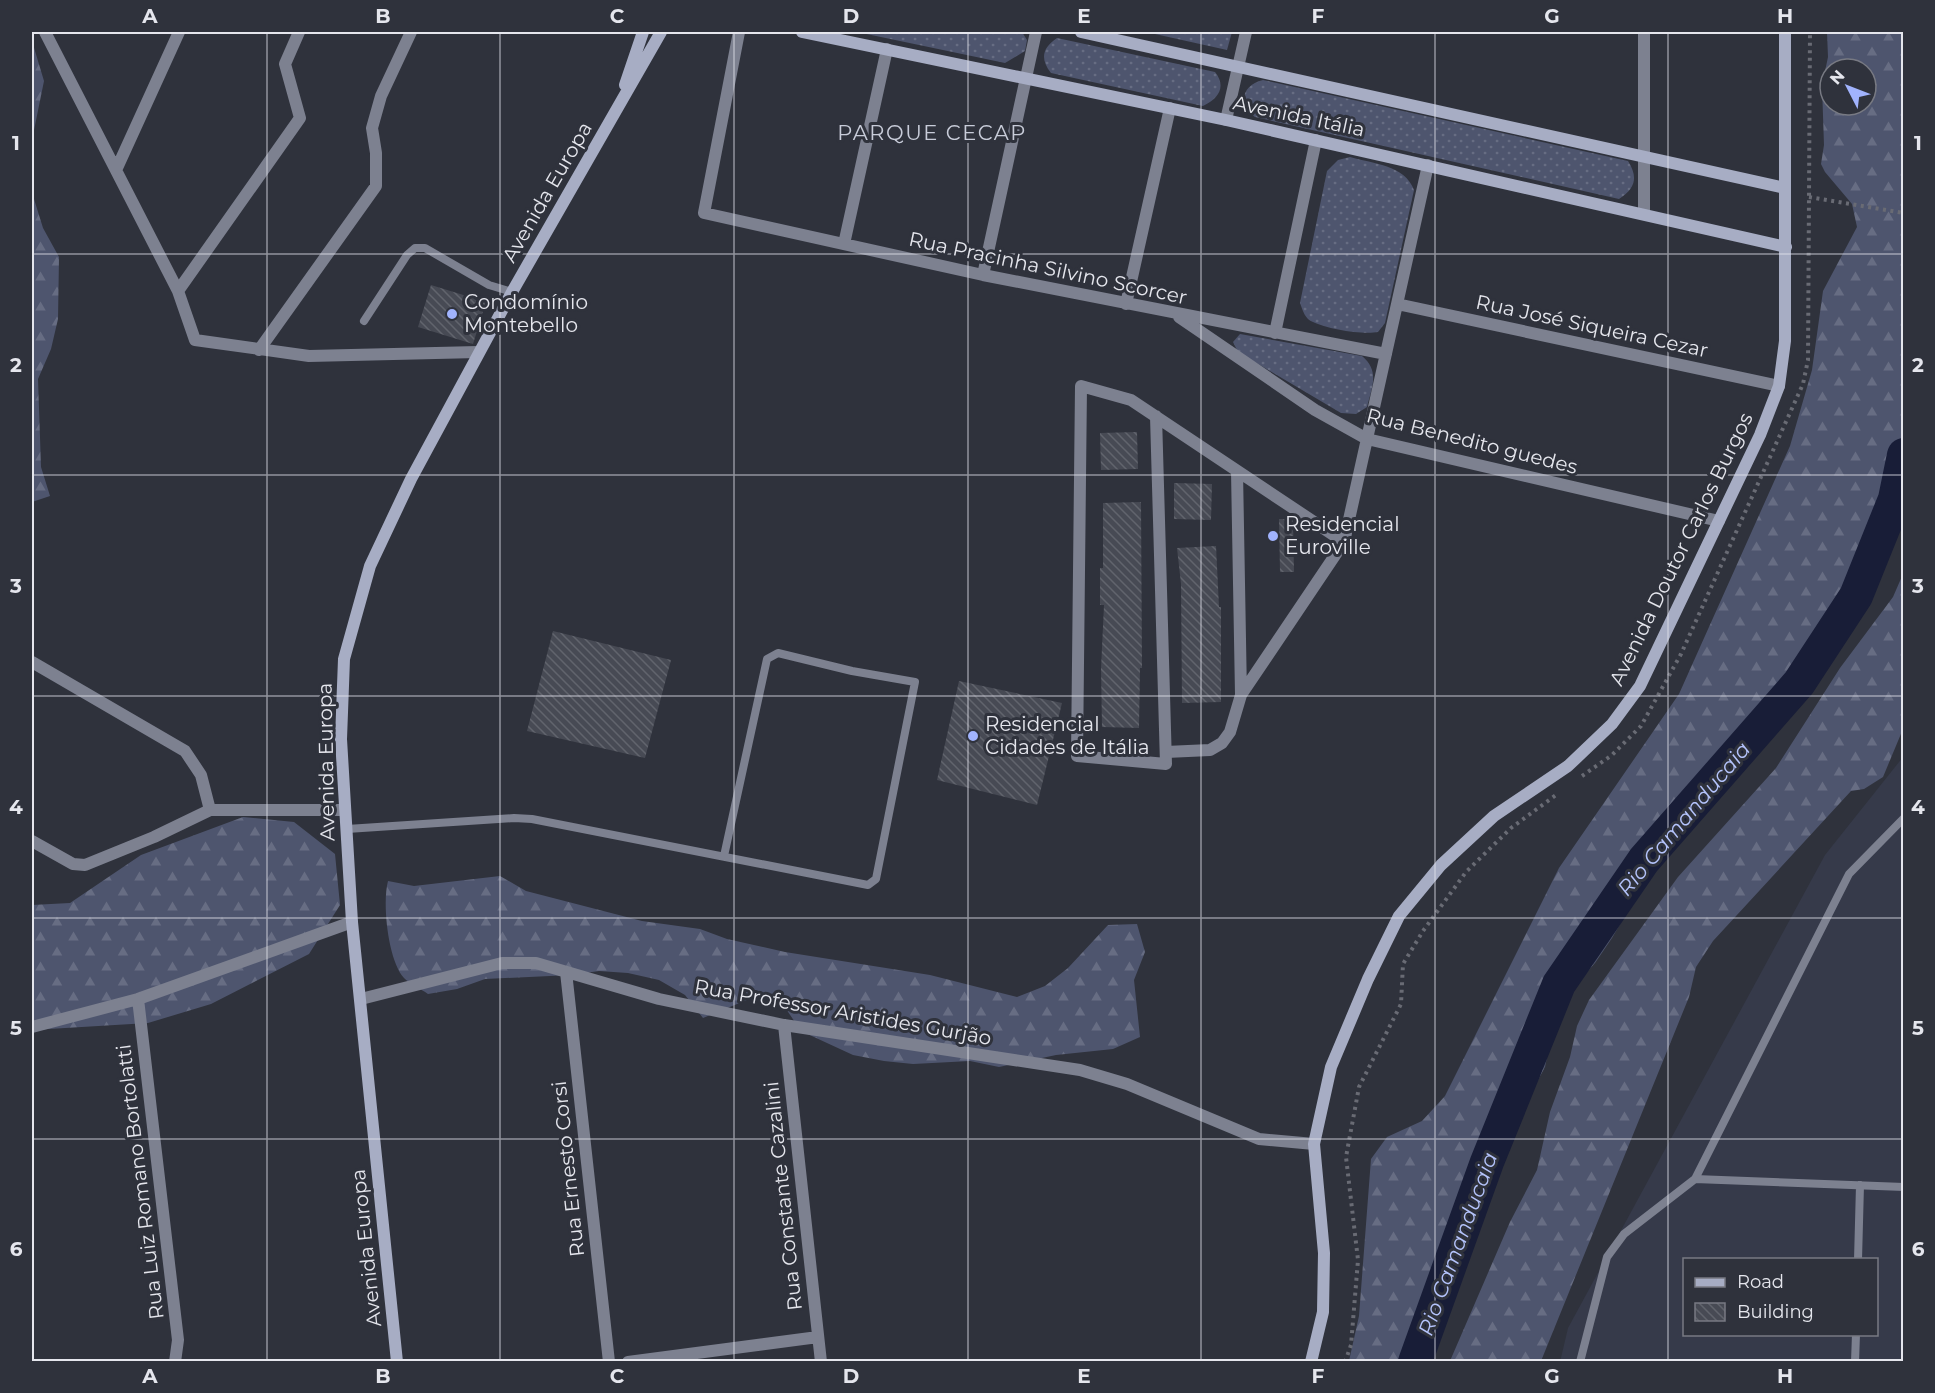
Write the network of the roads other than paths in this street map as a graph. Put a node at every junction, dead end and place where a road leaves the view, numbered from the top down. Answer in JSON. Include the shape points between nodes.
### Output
{"nodes":[{"id":1,"x":45,"y":32,"type":"edge"},
{"id":2,"x":179,"y":32,"type":"edge"},
{"id":3,"x":299,"y":32,"type":"edge"},
{"id":4,"x":411,"y":32,"type":"edge"},
{"id":5,"x":643,"y":32,"type":"edge"},
{"id":6,"x":661,"y":32,"type":"edge"},
{"id":7,"x":739,"y":32,"type":"edge"},
{"id":8,"x":802,"y":32,"type":"edge"},
{"id":9,"x":1036,"y":32,"type":"edge"},
{"id":10,"x":1087,"y":32,"type":"edge"},
{"id":11,"x":1246,"y":32,"type":"edge"},
{"id":12,"x":1644,"y":32,"type":"edge"},
{"id":13,"x":1785,"y":32,"type":"edge"},
{"id":14,"x":887,"y":49,"type":"junction"},
{"id":15,"x":1238,"y":67,"type":"junction"},
{"id":16,"x":1026,"y":78,"type":"junction"},
{"id":17,"x":1170,"y":108,"type":"junction"},
{"id":18,"x":614,"y":117,"type":"junction"},
{"id":19,"x":1226,"y":120,"type":"junction"},
{"id":20,"x":1316,"y":140,"type":"junction"},
{"id":21,"x":1644,"y":156,"type":"junction"},
{"id":22,"x":1428,"y":165,"type":"junction"},
{"id":23,"x":117,"y":168,"type":"junction"},
{"id":24,"x":1785,"y":188,"type":"junction"},
{"id":25,"x":1644,"y":213,"type":"junction"},
{"id":26,"x":844,"y":244,"type":"junction"},
{"id":27,"x":1786,"y":247,"type":"junction"},
{"id":28,"x":983,"y":275,"type":"junction"},
{"id":29,"x":178,"y":291,"type":"junction"},
{"id":30,"x":512,"y":292,"type":"junction"},
{"id":31,"x":1126,"y":304,"type":"junction"},
{"id":32,"x":1397,"y":304,"type":"junction"},
{"id":33,"x":1175,"y":314,"type":"junction"},
{"id":34,"x":364,"y":321,"type":"dead end"},
{"id":35,"x":1275,"y":333,"type":"junction"},
{"id":36,"x":260,"y":350,"type":"junction"},
{"id":37,"x":478,"y":352,"type":"junction"},
{"id":38,"x":1386,"y":354,"type":"junction"},
{"id":39,"x":1779,"y":386,"type":"junction"},
{"id":40,"x":1156,"y":416,"type":"junction"},
{"id":41,"x":1367,"y":439,"type":"junction"},
{"id":42,"x":1237,"y":471,"type":"junction"},
{"id":43,"x":1719,"y":520,"type":"junction"},
{"id":44,"x":1344,"y":542,"type":"junction"},
{"id":45,"x":32,"y":662,"type":"edge"},
{"id":46,"x":1241,"y":695,"type":"junction"},
{"id":47,"x":1166,"y":752,"type":"junction"},
{"id":48,"x":210,"y":810,"type":"junction"},
{"id":49,"x":345,"y":810,"type":"junction"},
{"id":50,"x":1904,"y":818,"type":"edge"},
{"id":51,"x":347,"y":829,"type":"junction"},
{"id":52,"x":32,"y":841,"type":"edge"},
{"id":53,"x":724,"y":856,"type":"junction"},
{"id":54,"x":352,"y":922,"type":"junction"},
{"id":55,"x":566,"y":972,"type":"junction"},
{"id":56,"x":138,"y":999,"type":"junction"},
{"id":57,"x":361,"y":999,"type":"junction"},
{"id":58,"x":784,"y":1026,"type":"junction"},
{"id":59,"x":32,"y":1027,"type":"edge"},
{"id":60,"x":1314,"y":1144,"type":"junction"},
{"id":61,"x":1695,"y":1179,"type":"junction"},
{"id":62,"x":1860,"y":1185,"type":"junction"},
{"id":63,"x":1904,"y":1187,"type":"edge"},
{"id":64,"x":1858,"y":1258,"type":"edge"},
{"id":65,"x":1856,"y":1336,"type":"edge"},
{"id":66,"x":818,"y":1337,"type":"junction"},
{"id":67,"x":175,"y":1362,"type":"edge"},
{"id":68,"x":397,"y":1362,"type":"edge"},
{"id":69,"x":609,"y":1362,"type":"edge"},
{"id":70,"x":628,"y":1362,"type":"edge"},
{"id":71,"x":821,"y":1362,"type":"edge"},
{"id":72,"x":1311,"y":1362,"type":"edge"},
{"id":73,"x":1580,"y":1362,"type":"edge"},
{"id":74,"x":1855,"y":1362,"type":"edge"}],
"edges":[{"from":1,"to":23,"type":"street"},
{"from":2,"to":23,"type":"street"},
{"from":3,"to":29,"type":"street","via":[[285,64],[300,118]]},
{"from":4,"to":36,"type":"street","via":[[381,96],[372,128],[376,186]]},
{"from":5,"to":18,"type":"street","name":"Avenida Europa"},
{"from":6,"to":18,"type":"street","name":"Avenida Europa"},
{"from":7,"to":26,"type":"street","name":"Rua Pracinha Silvino Scorcer","via":[[704,213]]},
{"from":8,"to":14,"type":"street","name":"Avenida Itália"},
{"from":9,"to":16,"type":"street"},
{"from":10,"to":15,"type":"street","name":"Avenida Itália"},
{"from":11,"to":15,"type":"street"},
{"from":12,"to":21,"type":"street"},
{"from":13,"to":24,"type":"street","name":"Avenida Doutor Carlos Burgos"},
{"from":14,"to":16,"type":"street","name":"Avenida Itália"},
{"from":14,"to":26,"type":"street"},
{"from":15,"to":19,"type":"street"},
{"from":15,"to":21,"type":"street","name":"Avenida Itália"},
{"from":16,"to":17,"type":"street","name":"Avenida Itália"},
{"from":16,"to":28,"type":"street"},
{"from":17,"to":19,"type":"street","name":"Avenida Itália"},
{"from":17,"to":31,"type":"street"},
{"from":18,"to":30,"type":"street","name":"Avenida Europa"},
{"from":19,"to":20,"type":"street","name":"Avenida Itália"},
{"from":20,"to":22,"type":"street","name":"Avenida Itália"},
{"from":20,"to":35,"type":"street"},
{"from":21,"to":24,"type":"street","name":"Avenida Itália"},
{"from":21,"to":25,"type":"street"},
{"from":22,"to":25,"type":"street","name":"Avenida Itália"},
{"from":22,"to":32,"type":"street"},
{"from":23,"to":29,"type":"street"},
{"from":24,"to":27,"type":"street","name":"Avenida Doutor Carlos Burgos"},
{"from":25,"to":27,"type":"street","name":"Avenida Itália"},
{"from":26,"to":28,"type":"street","name":"Rua Pracinha Silvino Scorcer"},
{"from":27,"to":39,"type":"street","name":"Avenida Doutor Carlos Burgos","via":[[1785,341]]},
{"from":28,"to":31,"type":"street","name":"Rua Pracinha Silvino Scorcer"},
{"from":29,"to":36,"type":"street","via":[[195,340]]},
{"from":30,"to":34,"type":"lane","via":[[489,285],[425,248],[415,248]]},
{"from":30,"to":37,"type":"street","name":"Avenida Europa"},
{"from":31,"to":33,"type":"street","name":"Rua Pracinha Silvino Scorcer"},
{"from":32,"to":38,"type":"street"},
{"from":32,"to":39,"type":"street","name":"Rua José Siqueira Cezar"},
{"from":33,"to":35,"type":"street","name":"Rua Pracinha Silvino Scorcer"},
{"from":33,"to":41,"type":"street","name":"Rua Benedito guedes","via":[[1315,410]]},
{"from":35,"to":38,"type":"street","name":"Rua Pracinha Silvino Scorcer"},
{"from":36,"to":37,"type":"street","via":[[309,356]]},
{"from":37,"to":49,"type":"street","name":"Avenida Europa","via":[[370,566],[344,659],[341,739]]},
{"from":38,"to":41,"type":"street"},
{"from":39,"to":43,"type":"street","name":"Avenida Doutor Carlos Burgos"},
{"from":40,"to":42,"type":"street"},
{"from":40,"to":47,"type":"street"},
{"from":40,"to":47,"type":"street","via":[[1131,400],[1081,386],[1077,756],[1166,764]]},
{"from":41,"to":43,"type":"street","name":"Rua Benedito guedes"},
{"from":41,"to":44,"type":"street"},
{"from":42,"to":44,"type":"street"},
{"from":42,"to":46,"type":"street"},
{"from":43,"to":60,"type":"street","name":"Avenida Doutor Carlos Burgos","via":[[1640,686],[1612,724],[1568,766],[1494,816],[1441,865],[1399,916],[1331,1067]]},
{"from":44,"to":46,"type":"street"},
{"from":45,"to":48,"type":"street","via":[[185,751],[201,775]]},
{"from":46,"to":47,"type":"street","via":[[1230,732],[1222,743],[1210,750]]},
{"from":48,"to":49,"type":"street"},
{"from":48,"to":52,"type":"street","via":[[85,865],[73,864]]},
{"from":49,"to":51,"type":"street","name":"Avenida Europa"},
{"from":50,"to":61,"type":"lane","via":[[1849,874]]},
{"from":51,"to":53,"type":"lane","via":[[532,819]]},
{"from":51,"to":54,"type":"street","name":"Avenida Europa"},
{"from":53,"to":53,"type":"lane","via":[[767,659],[772,654],[915,682],[874,883],[868,885]]},
{"from":54,"to":56,"type":"street"},
{"from":54,"to":57,"type":"street","name":"Avenida Europa"},
{"from":55,"to":57,"type":"street","name":"Rua Professor Aristides Gurjão","via":[[536,963],[502,963]]},
{"from":55,"to":58,"type":"street","name":"Rua Professor Aristides Gurjão","via":[[659,999]]},
{"from":55,"to":69,"type":"street","name":"Rua Ernesto Corsi"},
{"from":56,"to":59,"type":"street"},
{"from":56,"to":67,"type":"street","name":"Rua Luiz Romano Bortolatti","via":[[178,1340]]},
{"from":57,"to":68,"type":"street","name":"Avenida Europa"},
{"from":58,"to":60,"type":"street","name":"Rua Professor Aristides Gurjão","via":[[1080,1070],[1127,1084],[1259,1139]]},
{"from":58,"to":66,"type":"street","name":"Rua Constante Cazalini"},
{"from":60,"to":72,"type":"street","name":"Avenida Doutor Carlos Burgos","via":[[1324,1265],[1323,1312]]},
{"from":61,"to":62,"type":"lane"},
{"from":61,"to":73,"type":"lane","via":[[1624,1234],[1607,1257]]},
{"from":62,"to":63,"type":"lane"},
{"from":62,"to":64,"type":"lane"},
{"from":65,"to":74,"type":"lane"},
{"from":66,"to":70,"type":"street"},
{"from":66,"to":71,"type":"street","name":"Rua Constante Cazalini"}]}
